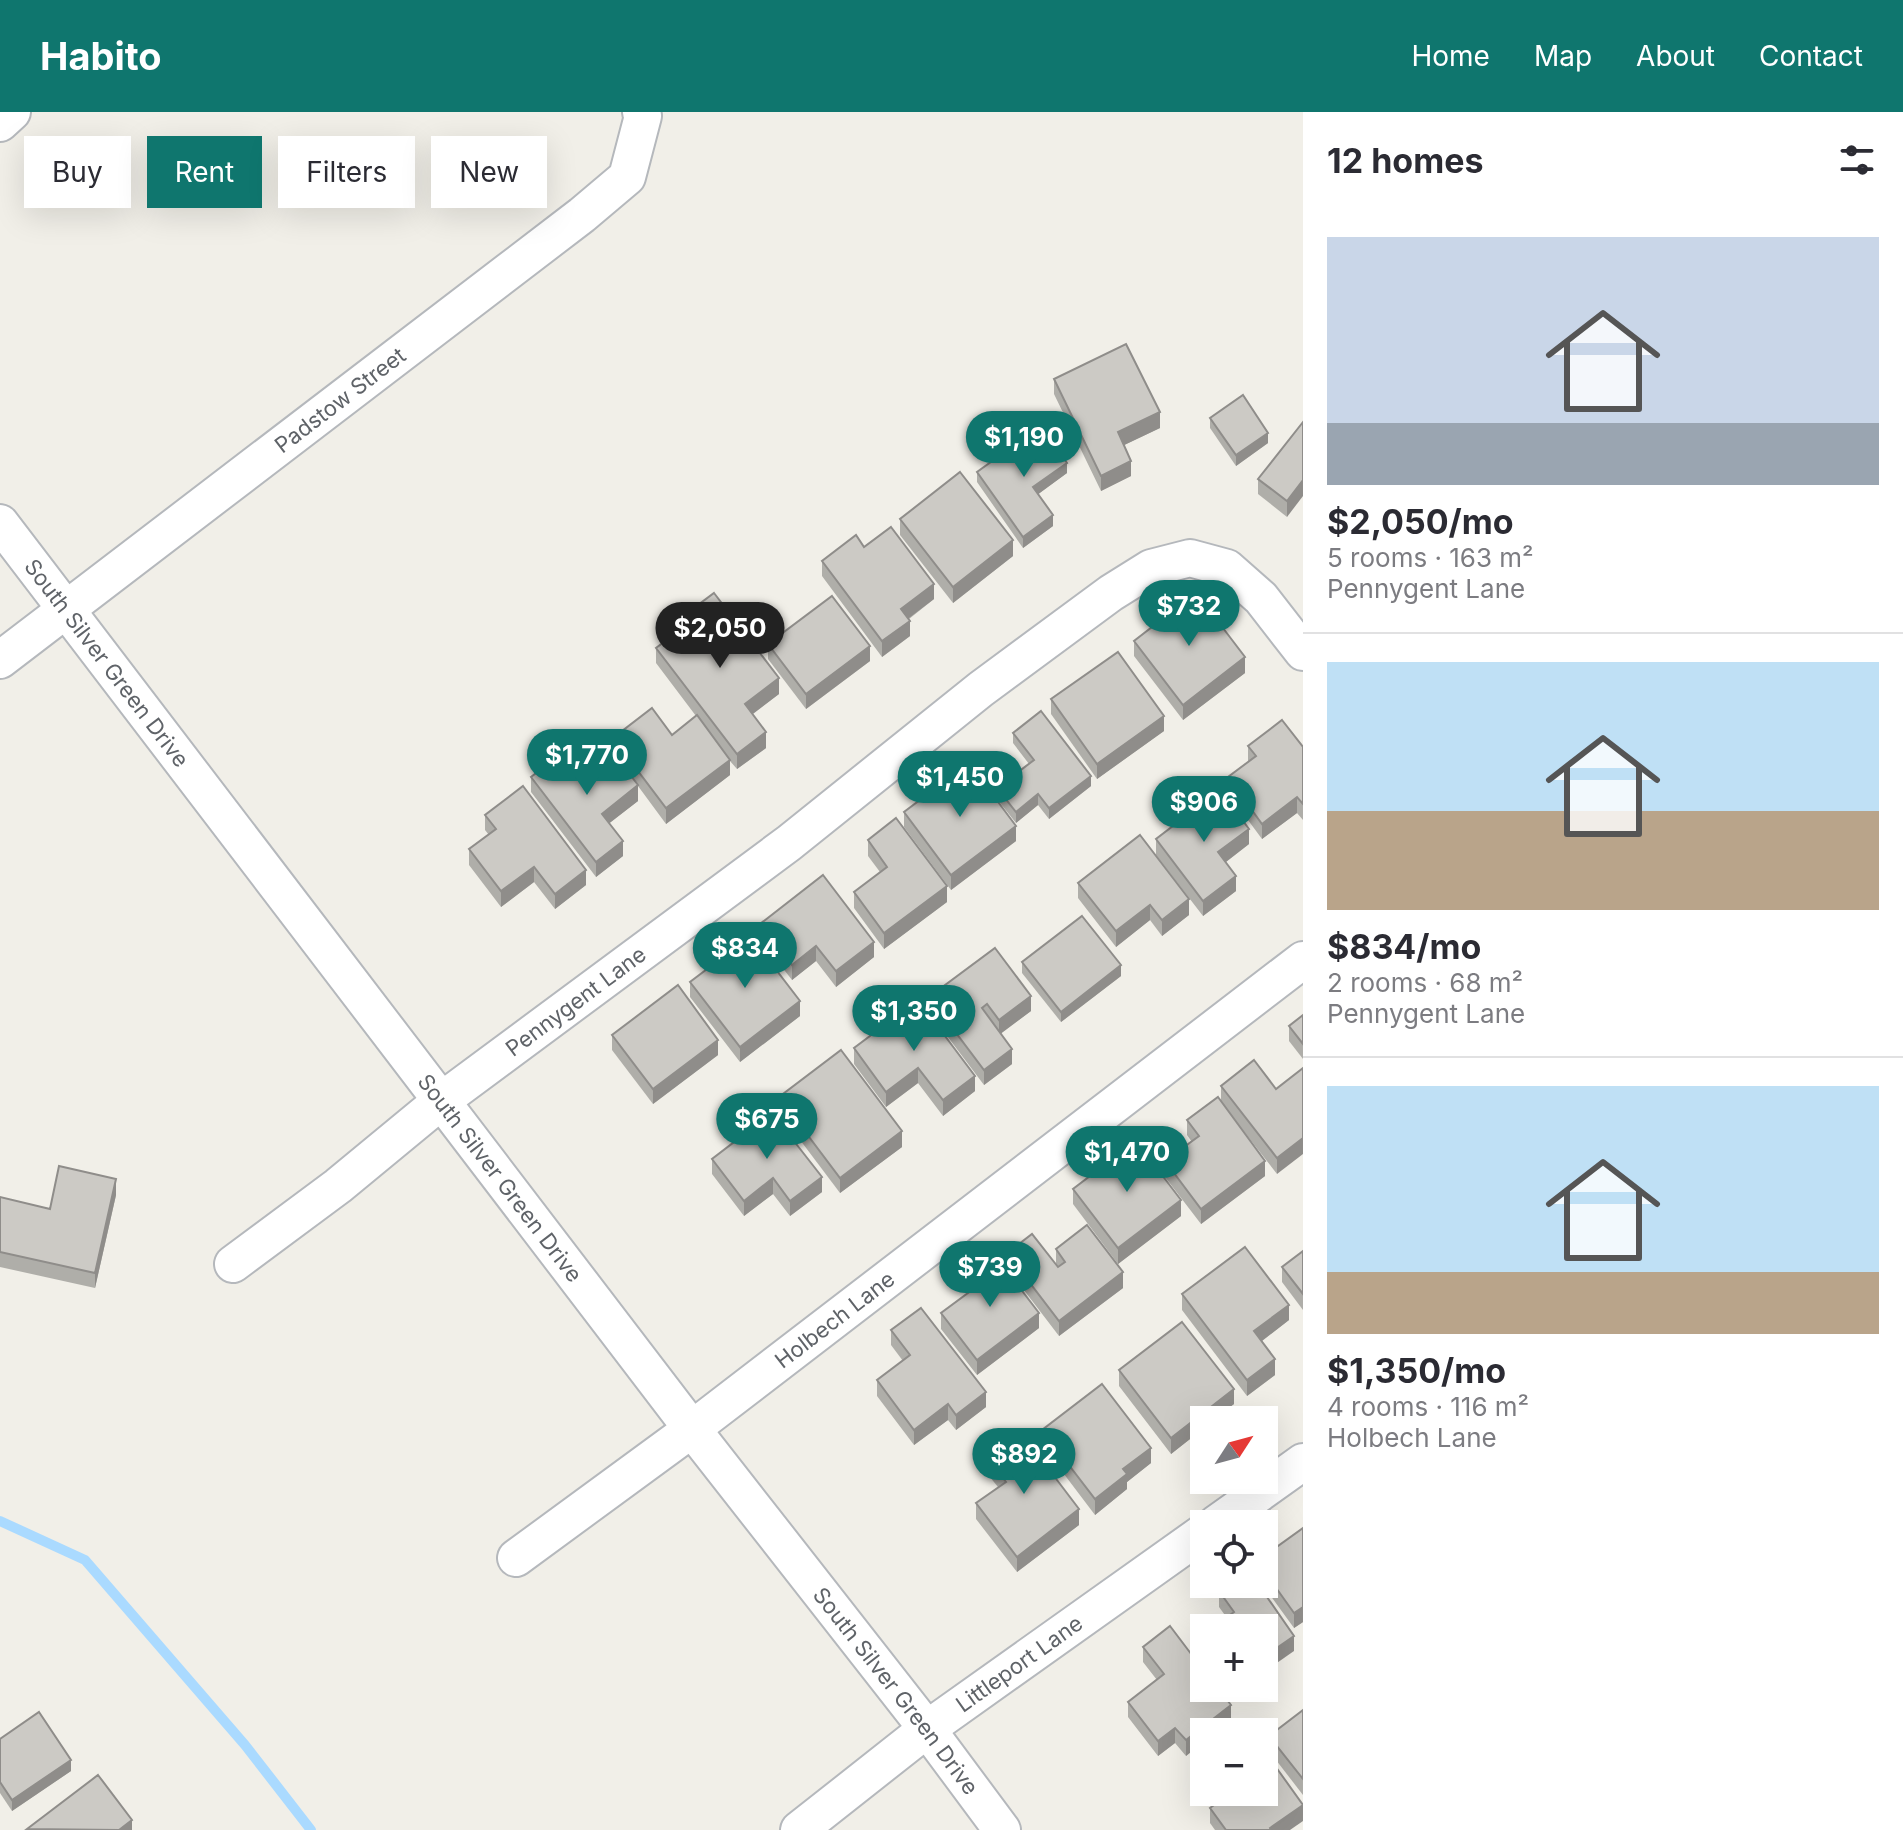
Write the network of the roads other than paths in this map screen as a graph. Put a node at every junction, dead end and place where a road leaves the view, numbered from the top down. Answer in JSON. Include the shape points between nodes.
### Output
{"nodes":[{"id":1,"x":12,"y":112,"type":"edge"},
{"id":2,"x":642,"y":114,"type":"edge"},
{"id":3,"x":0,"y":123,"type":"edge"},
{"id":4,"x":0,"y":523,"type":"edge"},
{"id":5,"x":67,"y":610,"type":"junction"},
{"id":6,"x":1303,"y":652,"type":"edge"},
{"id":7,"x":0,"y":660,"type":"edge"},
{"id":8,"x":1303,"y":960,"type":"edge"},
{"id":9,"x":441,"y":1101,"type":"junction"},
{"id":10,"x":233,"y":1264,"type":"dead end"},
{"id":11,"x":692,"y":1429,"type":"junction"},
{"id":12,"x":1303,"y":1462,"type":"edge"},
{"id":13,"x":1236,"y":1510,"type":"edge"},
{"id":14,"x":1190,"y":1542,"type":"edge"},
{"id":15,"x":516,"y":1558,"type":"dead end"},
{"id":16,"x":927,"y":1729,"type":"junction"},
{"id":17,"x":799,"y":1830,"type":"edge"},
{"id":18,"x":1002,"y":1830,"type":"edge"}],
"edges":[{"from":1,"to":3,"type":"street"},
{"from":2,"to":5,"type":"street","name":"Padstow Street","via":[[627,177]]},
{"from":4,"to":5,"type":"street","name":"South Silver Green Drive"},
{"from":5,"to":7,"type":"street","name":"Padstow Street"},
{"from":5,"to":9,"type":"street","name":"South Silver Green Drive"},
{"from":6,"to":9,"type":"street","name":"Pennygent Lane","via":[[1261,598],[1227,568],[1190,558],[1151,568],[981,689],[789,843]]},
{"from":8,"to":11,"type":"street","name":"Holbech Lane"},
{"from":9,"to":10,"type":"street","name":"Pennygent Lane"},
{"from":9,"to":11,"type":"street","name":"South Silver Green Drive"},
{"from":11,"to":15,"type":"street","name":"Holbech Lane"},
{"from":11,"to":16,"type":"street","name":"South Silver Green Drive"},
{"from":12,"to":13,"type":"street"},
{"from":14,"to":16,"type":"street","name":"Littleport Lane"},
{"from":16,"to":17,"type":"street","name":"Littleport Lane"},
{"from":16,"to":18,"type":"street","name":"South Silver Green Drive"}]}
